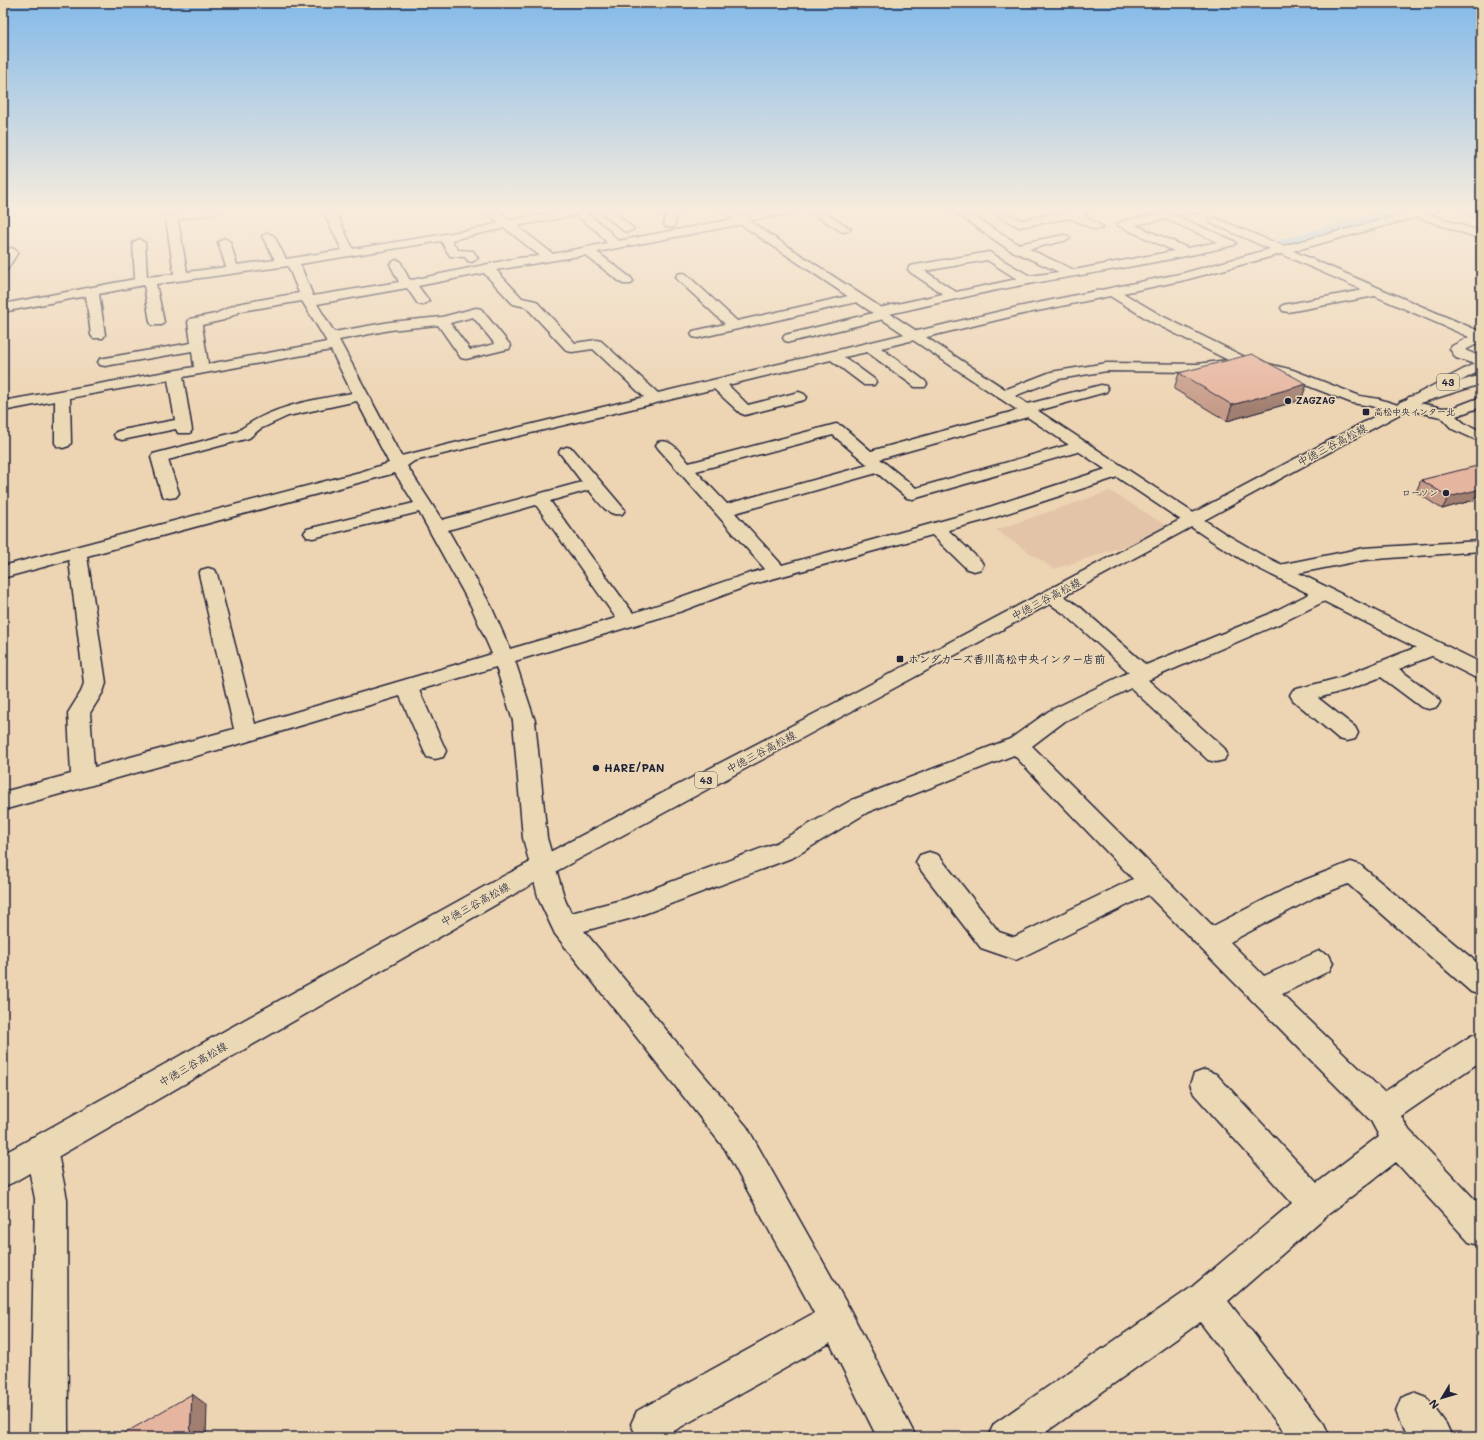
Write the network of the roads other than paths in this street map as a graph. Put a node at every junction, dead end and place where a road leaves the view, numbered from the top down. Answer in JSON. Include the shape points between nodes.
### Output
{"nodes":[{"id":1,"x":144,"y":276,"type":"edge"},
{"id":2,"x":181,"y":276,"type":"edge"},
{"id":3,"x":295,"y":276,"type":"edge"},
{"id":4,"x":402,"y":276,"type":"edge"},
{"id":5,"x":451,"y":276,"type":"edge"},
{"id":6,"x":495,"y":276,"type":"edge"},
{"id":7,"x":621,"y":276,"type":"edge"},
{"id":8,"x":825,"y":276,"type":"edge"},
{"id":9,"x":924,"y":276,"type":"edge"},
{"id":10,"x":1022,"y":276,"type":"edge"},
{"id":11,"x":1056,"y":276,"type":"edge"},
{"id":12,"x":1184,"y":276,"type":"edge"},
{"id":13,"x":1341,"y":276,"type":"edge"},
{"id":14,"x":682,"y":277,"type":"dead end"},
{"id":15,"x":1028,"y":280,"type":"junction"},
{"id":16,"x":145,"y":281,"type":"junction"},
{"id":17,"x":627,"y":281,"type":"dead end"},
{"id":18,"x":410,"y":284,"type":"junction"},
{"id":19,"x":92,"y":291,"type":"junction"},
{"id":20,"x":1111,"y":291,"type":"junction"},
{"id":21,"x":1379,"y":292,"type":"junction"},
{"id":22,"x":953,"y":296,"type":"junction"},
{"id":23,"x":308,"y":298,"type":"junction"},
{"id":24,"x":857,"y":298,"type":"junction"},
{"id":25,"x":423,"y":301,"type":"dead end"},
{"id":26,"x":3,"y":308,"type":"edge"},
{"id":27,"x":1288,"y":308,"type":"dead end"},
{"id":28,"x":881,"y":314,"type":"junction"},
{"id":29,"x":442,"y":321,"type":"dead end"},
{"id":30,"x":157,"y":322,"type":"dead end"},
{"id":31,"x":735,"y":326,"type":"junction"},
{"id":32,"x":698,"y":334,"type":"dead end"},
{"id":33,"x":912,"y":335,"type":"junction"},
{"id":34,"x":1481,"y":336,"type":"edge"},
{"id":35,"x":790,"y":338,"type":"dead end"},
{"id":36,"x":333,"y":341,"type":"junction"},
{"id":37,"x":198,"y":346,"type":"junction"},
{"id":38,"x":870,"y":347,"type":"junction"},
{"id":39,"x":834,"y":356,"type":"junction"},
{"id":40,"x":105,"y":362,"type":"junction"},
{"id":41,"x":1244,"y":362,"type":"junction"},
{"id":42,"x":1481,"y":363,"type":"edge"},
{"id":43,"x":202,"y":367,"type":"dead end"},
{"id":44,"x":771,"y":371,"type":"junction"},
{"id":45,"x":175,"y":375,"type":"junction"},
{"id":46,"x":1481,"y":379,"type":"edge"},
{"id":47,"x":869,"y":382,"type":"dead end"},
{"id":48,"x":105,"y":383,"type":"dead end"},
{"id":49,"x":718,"y":384,"type":"junction"},
{"id":50,"x":920,"y":384,"type":"dead end"},
{"id":51,"x":1101,"y":389,"type":"dead end"},
{"id":52,"x":651,"y":395,"type":"junction"},
{"id":53,"x":1004,"y":395,"type":"junction"},
{"id":54,"x":62,"y":396,"type":"junction"},
{"id":55,"x":362,"y":396,"type":"junction"},
{"id":56,"x":1481,"y":402,"type":"edge"},
{"id":57,"x":1405,"y":405,"type":"junction"},
{"id":58,"x":3,"y":406,"type":"edge"},
{"id":59,"x":1027,"y":410,"type":"junction"},
{"id":60,"x":1445,"y":413,"type":"junction"},
{"id":61,"x":122,"y":435,"type":"dead end"},
{"id":62,"x":1481,"y":437,"type":"edge"},
{"id":63,"x":63,"y":443,"type":"dead end"},
{"id":64,"x":664,"y":445,"type":"dead end"},
{"id":65,"x":1082,"y":446,"type":"junction"},
{"id":66,"x":567,"y":452,"type":"dead end"},
{"id":67,"x":396,"y":461,"type":"junction"},
{"id":68,"x":874,"y":462,"type":"junction"},
{"id":69,"x":685,"y":469,"type":"junction"},
{"id":70,"x":1118,"y":471,"type":"junction"},
{"id":71,"x":593,"y":484,"type":"junction"},
{"id":72,"x":170,"y":493,"type":"dead end"},
{"id":73,"x":540,"y":499,"type":"junction"},
{"id":74,"x":424,"y":506,"type":"junction"},
{"id":75,"x":616,"y":510,"type":"dead end"},
{"id":76,"x":723,"y":511,"type":"junction"},
{"id":77,"x":1192,"y":521,"type":"junction"},
{"id":78,"x":437,"y":526,"type":"junction"},
{"id":79,"x":935,"y":528,"type":"junction"},
{"id":80,"x":313,"y":533,"type":"dead end"},
{"id":81,"x":1481,"y":546,"type":"edge"},
{"id":82,"x":77,"y":553,"type":"junction"},
{"id":83,"x":974,"y":565,"type":"dead end"},
{"id":84,"x":1279,"y":571,"type":"junction"},
{"id":85,"x":3,"y":572,"type":"edge"},
{"id":86,"x":778,"y":572,"type":"junction"},
{"id":87,"x":208,"y":574,"type":"dead end"},
{"id":88,"x":1324,"y":594,"type":"junction"},
{"id":89,"x":1051,"y":596,"type":"junction"},
{"id":90,"x":628,"y":621,"type":"junction"},
{"id":91,"x":1432,"y":648,"type":"junction"},
{"id":92,"x":504,"y":658,"type":"junction"},
{"id":93,"x":1384,"y":668,"type":"junction"},
{"id":94,"x":1481,"y":672,"type":"edge"},
{"id":95,"x":1139,"y":676,"type":"junction"},
{"id":96,"x":407,"y":687,"type":"junction"},
{"id":97,"x":1429,"y":702,"type":"dead end"},
{"id":98,"x":1347,"y":733,"type":"dead end"},
{"id":99,"x":246,"y":734,"type":"junction"},
{"id":100,"x":1018,"y":745,"type":"junction"},
{"id":101,"x":435,"y":751,"type":"dead end"},
{"id":102,"x":1216,"y":754,"type":"dead end"},
{"id":103,"x":83,"y":779,"type":"junction"},
{"id":104,"x":3,"y":801,"type":"edge"},
{"id":105,"x":929,"y":862,"type":"dead end"},
{"id":106,"x":543,"y":867,"type":"junction"},
{"id":107,"x":1151,"y":882,"type":"junction"},
{"id":108,"x":564,"y":926,"type":"junction"},
{"id":109,"x":1210,"y":940,"type":"junction"},
{"id":110,"x":1319,"y":963,"type":"dead end"},
{"id":111,"x":1481,"y":983,"type":"edge"},
{"id":112,"x":1260,"y":990,"type":"junction"},
{"id":113,"x":1481,"y":1045,"type":"edge"},
{"id":114,"x":1205,"y":1084,"type":"dead end"},
{"id":115,"x":1382,"y":1111,"type":"junction"},
{"id":116,"x":1398,"y":1141,"type":"junction"},
{"id":117,"x":41,"y":1149,"type":"junction"},
{"id":118,"x":3,"y":1171,"type":"edge"},
{"id":119,"x":1315,"y":1205,"type":"junction"},
{"id":120,"x":1481,"y":1230,"type":"edge"},
{"id":121,"x":1204,"y":1299,"type":"junction"},
{"id":122,"x":837,"y":1320,"type":"junction"},
{"id":123,"x":650,"y":1424,"type":"dead end"},
{"id":124,"x":49,"y":1432,"type":"dead end"},
{"id":125,"x":897,"y":1437,"type":"edge"},
{"id":126,"x":1008,"y":1437,"type":"edge"},
{"id":127,"x":1311,"y":1437,"type":"edge"}],
"edges":[{"from":1,"to":16,"type":"main road"},
{"from":2,"to":16,"type":"main road"},
{"from":3,"to":23,"type":"main road"},
{"from":4,"to":18,"type":"main road"},
{"from":5,"to":18,"type":"main road"},
{"from":6,"to":52,"type":"main road","via":[[518,301],[531,304],[572,348],[596,344]]},
{"from":7,"to":17,"type":"main road"},
{"from":8,"to":24,"type":"main road"},
{"from":9,"to":22,"type":"main road"},
{"from":10,"to":15,"type":"main road"},
{"from":11,"to":15,"type":"main road"},
{"from":12,"to":20,"type":"main road"},
{"from":13,"to":21,"type":"main road"},
{"from":14,"to":31,"type":"main road"},
{"from":15,"to":22,"type":"main road"},
{"from":16,"to":19,"type":"main road"},
{"from":16,"to":30,"type":"main road"},
{"from":18,"to":23,"type":"main road"},
{"from":18,"to":25,"type":"main road"},
{"from":19,"to":26,"type":"main road"},
{"from":19,"to":40,"type":"main road"},
{"from":20,"to":33,"type":"main road"},
{"from":20,"to":41,"type":"main road","via":[[1157,319]]},
{"from":21,"to":27,"type":"main road"},
{"from":21,"to":34,"type":"main road"},
{"from":22,"to":28,"type":"main road"},
{"from":23,"to":36,"type":"main road"},
{"from":23,"to":37,"type":"main road","via":[[237,308],[218,317],[195,322]]},
{"from":24,"to":28,"type":"main road"},
{"from":24,"to":31,"type":"main road"},
{"from":28,"to":33,"type":"main road"},
{"from":28,"to":35,"type":"main road","via":[[818,335]]},
{"from":29,"to":36,"type":"main road","via":[[390,326]]},
{"from":31,"to":32,"type":"main road"},
{"from":33,"to":38,"type":"main road"},
{"from":33,"to":53,"type":"main road"},
{"from":34,"to":42,"type":"main road","via":[[1457,349],[1461,355]]},
{"from":36,"to":45,"type":"main road"},
{"from":36,"to":55,"type":"main road"},
{"from":37,"to":40,"type":"main road"},
{"from":37,"to":43,"type":"main road"},
{"from":38,"to":39,"type":"main road"},
{"from":38,"to":50,"type":"main road"},
{"from":39,"to":44,"type":"main road"},
{"from":39,"to":47,"type":"main road"},
{"from":40,"to":48,"type":"main road"},
{"from":41,"to":53,"type":"main road","via":[[1197,368],[1107,367],[1056,375]]},
{"from":41,"to":57,"type":"main road","via":[[1288,373],[1357,400]]},
{"from":42,"to":57,"type":"main road","name":"中徳三谷高松線","number":"43"},
{"from":44,"to":49,"type":"main road"},
{"from":44,"to":49,"type":"main road","via":[[802,400],[745,410]]},
{"from":45,"to":54,"type":"main road"},
{"from":45,"to":61,"type":"main road","via":[[183,426]]},
{"from":46,"to":57,"type":"main road"},
{"from":49,"to":52,"type":"main road"},
{"from":51,"to":59,"type":"main road"},
{"from":52,"to":67,"type":"main road"},
{"from":53,"to":59,"type":"main road"},
{"from":54,"to":58,"type":"main road"},
{"from":54,"to":63,"type":"main road"},
{"from":55,"to":67,"type":"main road"},
{"from":55,"to":72,"type":"main road","via":[[295,409],[252,426],[243,435],[159,457]]},
{"from":56,"to":60,"type":"main road","via":[[1454,413]]},
{"from":57,"to":60,"type":"main road"},
{"from":57,"to":77,"type":"main road","name":"中徳三谷高松線","number":"43"},
{"from":59,"to":65,"type":"main road"},
{"from":59,"to":68,"type":"main road"},
{"from":60,"to":62,"type":"main road","via":[[1458,426]]},
{"from":64,"to":69,"type":"main road"},
{"from":65,"to":68,"type":"main road","via":[[913,494]]},
{"from":65,"to":70,"type":"main road"},
{"from":66,"to":71,"type":"main road"},
{"from":67,"to":74,"type":"main road"},
{"from":67,"to":82,"type":"main road","via":[[391,469]]},
{"from":68,"to":69,"type":"main road","via":[[836,429]]},
{"from":68,"to":76,"type":"main road"},
{"from":69,"to":76,"type":"main road"},
{"from":70,"to":77,"type":"main road"},
{"from":70,"to":79,"type":"main road"},
{"from":71,"to":73,"type":"main road"},
{"from":71,"to":75,"type":"main road"},
{"from":73,"to":78,"type":"main road"},
{"from":73,"to":90,"type":"main road"},
{"from":74,"to":78,"type":"main road"},
{"from":74,"to":80,"type":"main road"},
{"from":76,"to":86,"type":"main road"},
{"from":77,"to":84,"type":"main road"},
{"from":77,"to":89,"type":"main road","name":"中徳三谷高松線","number":"43"},
{"from":78,"to":92,"type":"main road","via":[[481,606]]},
{"from":79,"to":83,"type":"main road"},
{"from":79,"to":86,"type":"main road"},
{"from":81,"to":84,"type":"main road","via":[[1364,554]]},
{"from":82,"to":85,"type":"main road"},
{"from":82,"to":103,"type":"main road","via":[[95,683],[79,713]]},
{"from":84,"to":88,"type":"main road"},
{"from":86,"to":90,"type":"main road","via":[[743,581],[675,607]]},
{"from":87,"to":99,"type":"main road"},
{"from":88,"to":91,"type":"main road"},
{"from":88,"to":95,"type":"main road"},
{"from":89,"to":95,"type":"main road","via":[[1073,611]]},
{"from":89,"to":106,"type":"main road","name":"中徳三谷高松線","number":"43"},
{"from":90,"to":92,"type":"main road"},
{"from":91,"to":93,"type":"main road"},
{"from":91,"to":94,"type":"main road"},
{"from":92,"to":96,"type":"main road"},
{"from":92,"to":106,"type":"main road","via":[[524,721],[534,838]]},
{"from":93,"to":97,"type":"main road"},
{"from":93,"to":98,"type":"main road","via":[[1346,683],[1301,695]]},
{"from":95,"to":100,"type":"main road","via":[[1057,716]]},
{"from":95,"to":102,"type":"main road"},
{"from":96,"to":99,"type":"main road"},
{"from":96,"to":101,"type":"main road"},
{"from":99,"to":103,"type":"main road"},
{"from":100,"to":107,"type":"main road"},
{"from":100,"to":108,"type":"main road","via":[[860,806],[785,850],[627,909]]},
{"from":103,"to":104,"type":"main road"},
{"from":105,"to":107,"type":"main road","via":[[990,940],[1016,949]]},
{"from":106,"to":108,"type":"main road","via":[[552,900]]},
{"from":106,"to":117,"type":"main road","name":"中徳三谷高松線","number":"43"},
{"from":107,"to":109,"type":"main road"},
{"from":108,"to":122,"type":"main road","via":[[736,1138]]},
{"from":109,"to":111,"type":"main road","via":[[1306,890],[1351,872]]},
{"from":109,"to":112,"type":"main road"},
{"from":110,"to":112,"type":"main road"},
{"from":112,"to":115,"type":"main road"},
{"from":113,"to":115,"type":"main road"},
{"from":114,"to":119,"type":"main road"},
{"from":115,"to":116,"type":"main road"},
{"from":116,"to":119,"type":"main road"},
{"from":116,"to":120,"type":"main road"},
{"from":117,"to":118,"type":"main road","name":"中徳三谷高松線","number":"43"},
{"from":117,"to":124,"type":"main road","via":[[51,1200]]},
{"from":119,"to":121,"type":"main road"},
{"from":121,"to":126,"type":"main road"},
{"from":121,"to":127,"type":"main road"},
{"from":122,"to":123,"type":"main road"},
{"from":122,"to":125,"type":"main road"}]}
